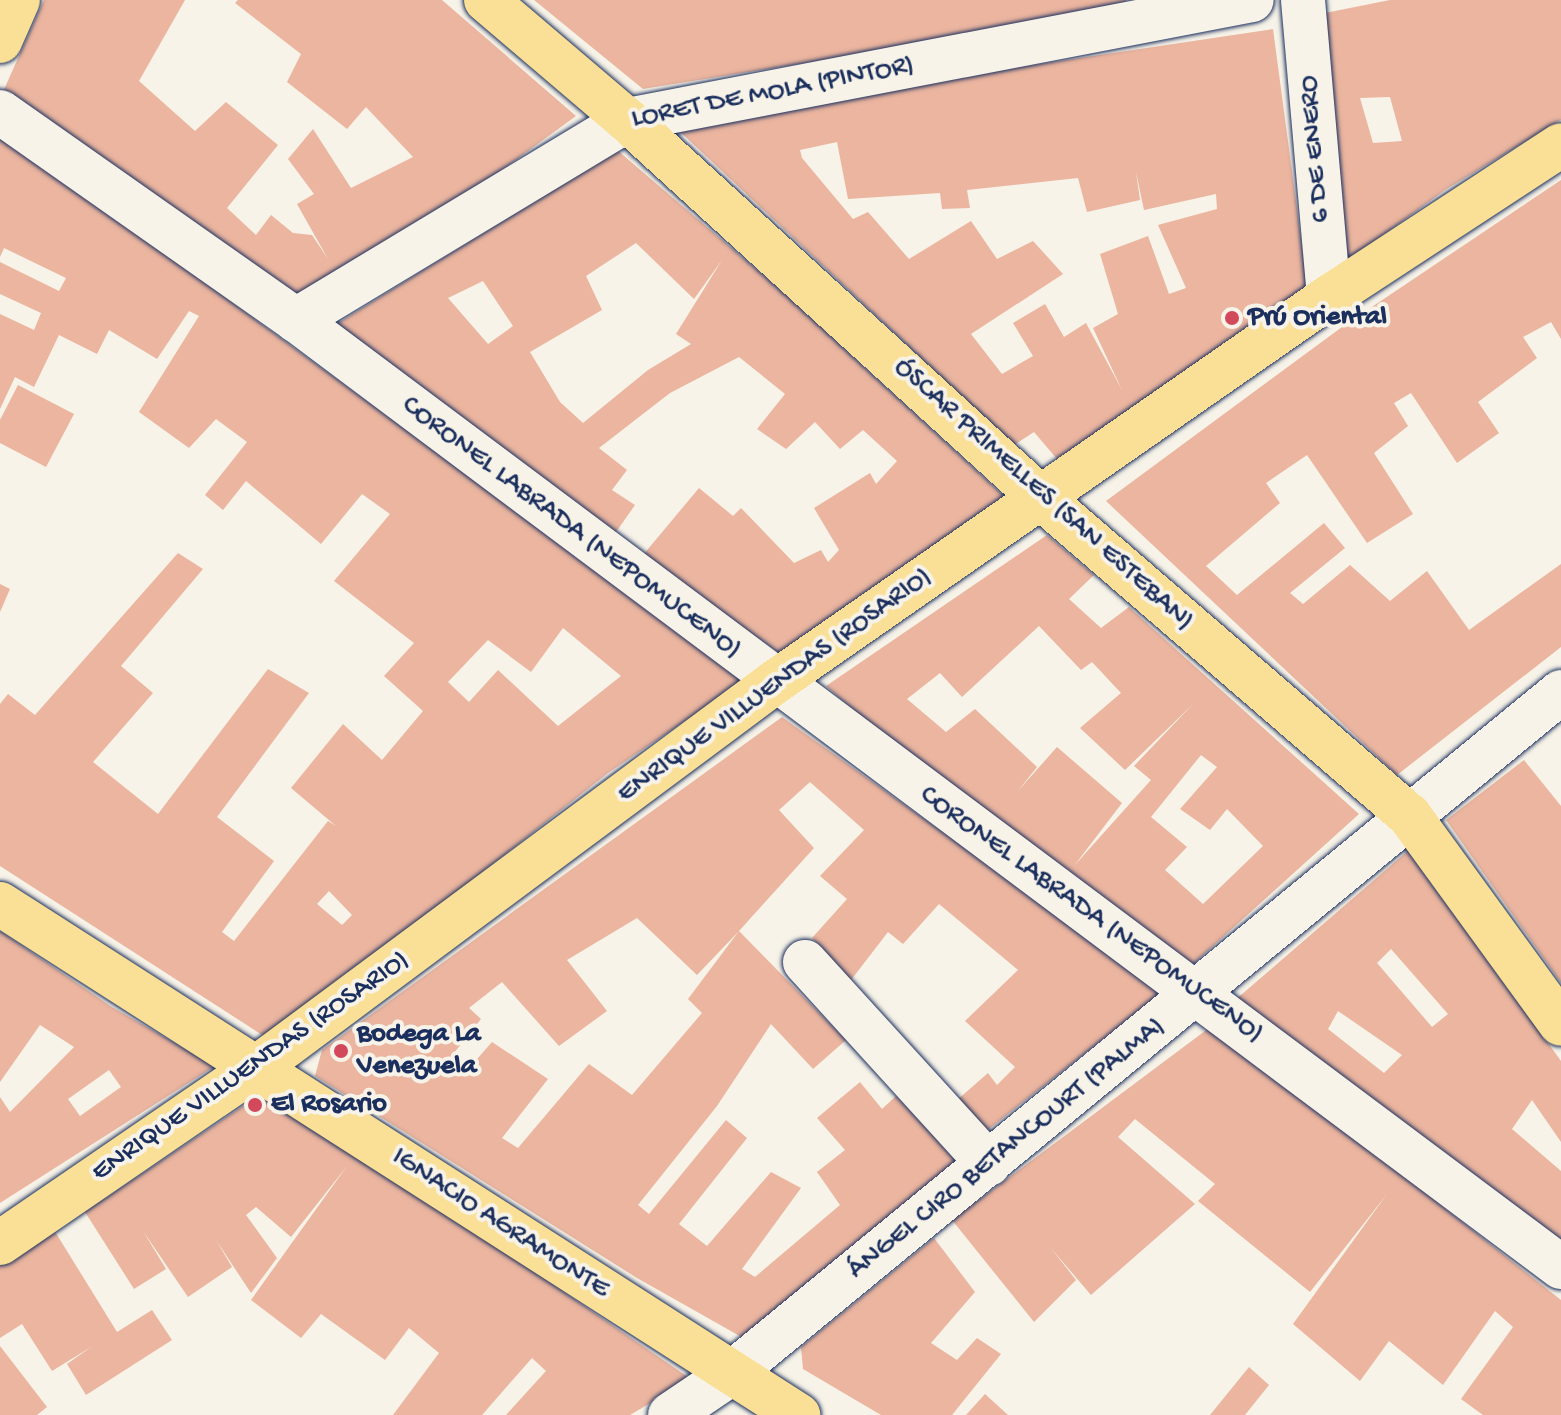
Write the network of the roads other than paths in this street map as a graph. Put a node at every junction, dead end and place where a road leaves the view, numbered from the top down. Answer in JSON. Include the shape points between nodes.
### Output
{"nodes":[{"id":1,"x":18,"y":0,"type":"edge"},
{"id":2,"x":486,"y":0,"type":"edge"},
{"id":3,"x":1252,"y":0,"type":"edge"},
{"id":4,"x":1303,"y":0,"type":"edge"},
{"id":5,"x":0,"y":41,"type":"edge"},
{"id":6,"x":0,"y":112,"type":"edge"},
{"id":7,"x":627,"y":120,"type":"junction"},
{"id":8,"x":1561,"y":145,"type":"edge"},
{"id":9,"x":1329,"y":297,"type":"junction"},
{"id":10,"x":296,"y":320,"type":"junction"},
{"id":11,"x":1040,"y":497,"type":"junction"},
{"id":12,"x":775,"y":682,"type":"junction"},
{"id":13,"x":1561,"y":692,"type":"edge"},
{"id":14,"x":1409,"y":815,"type":"junction"},
{"id":15,"x":0,"y":904,"type":"edge"},
{"id":16,"x":805,"y":962,"type":"dead end"},
{"id":17,"x":1199,"y":993,"type":"junction"},
{"id":18,"x":1561,"y":1024,"type":"edge"},
{"id":19,"x":256,"y":1068,"type":"junction"},
{"id":20,"x":989,"y":1164,"type":"junction"},
{"id":21,"x":0,"y":1243,"type":"edge"},
{"id":22,"x":1561,"y":1267,"type":"edge"},
{"id":23,"x":732,"y":1373,"type":"junction"},
{"id":24,"x":670,"y":1415,"type":"edge"},
{"id":25,"x":798,"y":1415,"type":"edge"}],
"edges":[{"from":1,"to":5,"type":"main road"},
{"from":2,"to":7,"type":"main road","name":"ÓSCAR PRIMELLES (SAN ESTEBAN)"},
{"from":3,"to":7,"type":"street","name":"LORET DE MOLA (PINTOR)"},
{"from":4,"to":9,"type":"street","name":"6 DE ENERO"},
{"from":6,"to":10,"type":"street","name":"CORONEL LABRADA (NEPOMUCENO)"},
{"from":7,"to":10,"type":"street","name":"LORET DE MOLA (PINTOR)"},
{"from":7,"to":11,"type":"main road","name":"ÓSCAR PRIMELLES (SAN ESTEBAN)"},
{"from":8,"to":9,"type":"main road","name":"ENRIQUE VILLUENDAS (ROSARIO)"},
{"from":9,"to":11,"type":"main road","name":"ENRIQUE VILLUENDAS (ROSARIO)"},
{"from":10,"to":12,"type":"street","name":"CORONEL LABRADA (NEPOMUCENO)"},
{"from":11,"to":12,"type":"main road","name":"ENRIQUE VILLUENDAS (ROSARIO)"},
{"from":11,"to":14,"type":"main road","name":"ÓSCAR PRIMELLES (SAN ESTEBAN)"},
{"from":12,"to":17,"type":"street","name":"CORONEL LABRADA (NEPOMUCENO)"},
{"from":12,"to":19,"type":"main road","name":"ENRIQUE VILLUENDAS (ROSARIO)"},
{"from":13,"to":14,"type":"street","name":"ÁNGEL CIRO BETANCOURT (PALMA)"},
{"from":14,"to":17,"type":"street","name":"ÁNGEL CIRO BETANCOURT (PALMA)"},
{"from":14,"to":18,"type":"main road","name":"ÓSCAR PRIMELLES (SAN ESTEBAN)"},
{"from":15,"to":19,"type":"main road","name":"IGNACIO AGRAMONTE"},
{"from":16,"to":20,"type":"street"},
{"from":17,"to":20,"type":"street","name":"ÁNGEL CIRO BETANCOURT (PALMA)"},
{"from":17,"to":22,"type":"street","name":"CORONEL LABRADA (NEPOMUCENO)"},
{"from":19,"to":21,"type":"main road","name":"ENRIQUE VILLUENDAS (ROSARIO)"},
{"from":19,"to":23,"type":"main road","name":"IGNACIO AGRAMONTE"},
{"from":20,"to":23,"type":"street","name":"ÁNGEL CIRO BETANCOURT (PALMA)"},
{"from":23,"to":24,"type":"street","name":"ÁNGEL CIRO BETANCOURT (PALMA)"},
{"from":23,"to":25,"type":"main road","name":"IGNACIO AGRAMONTE"}]}
